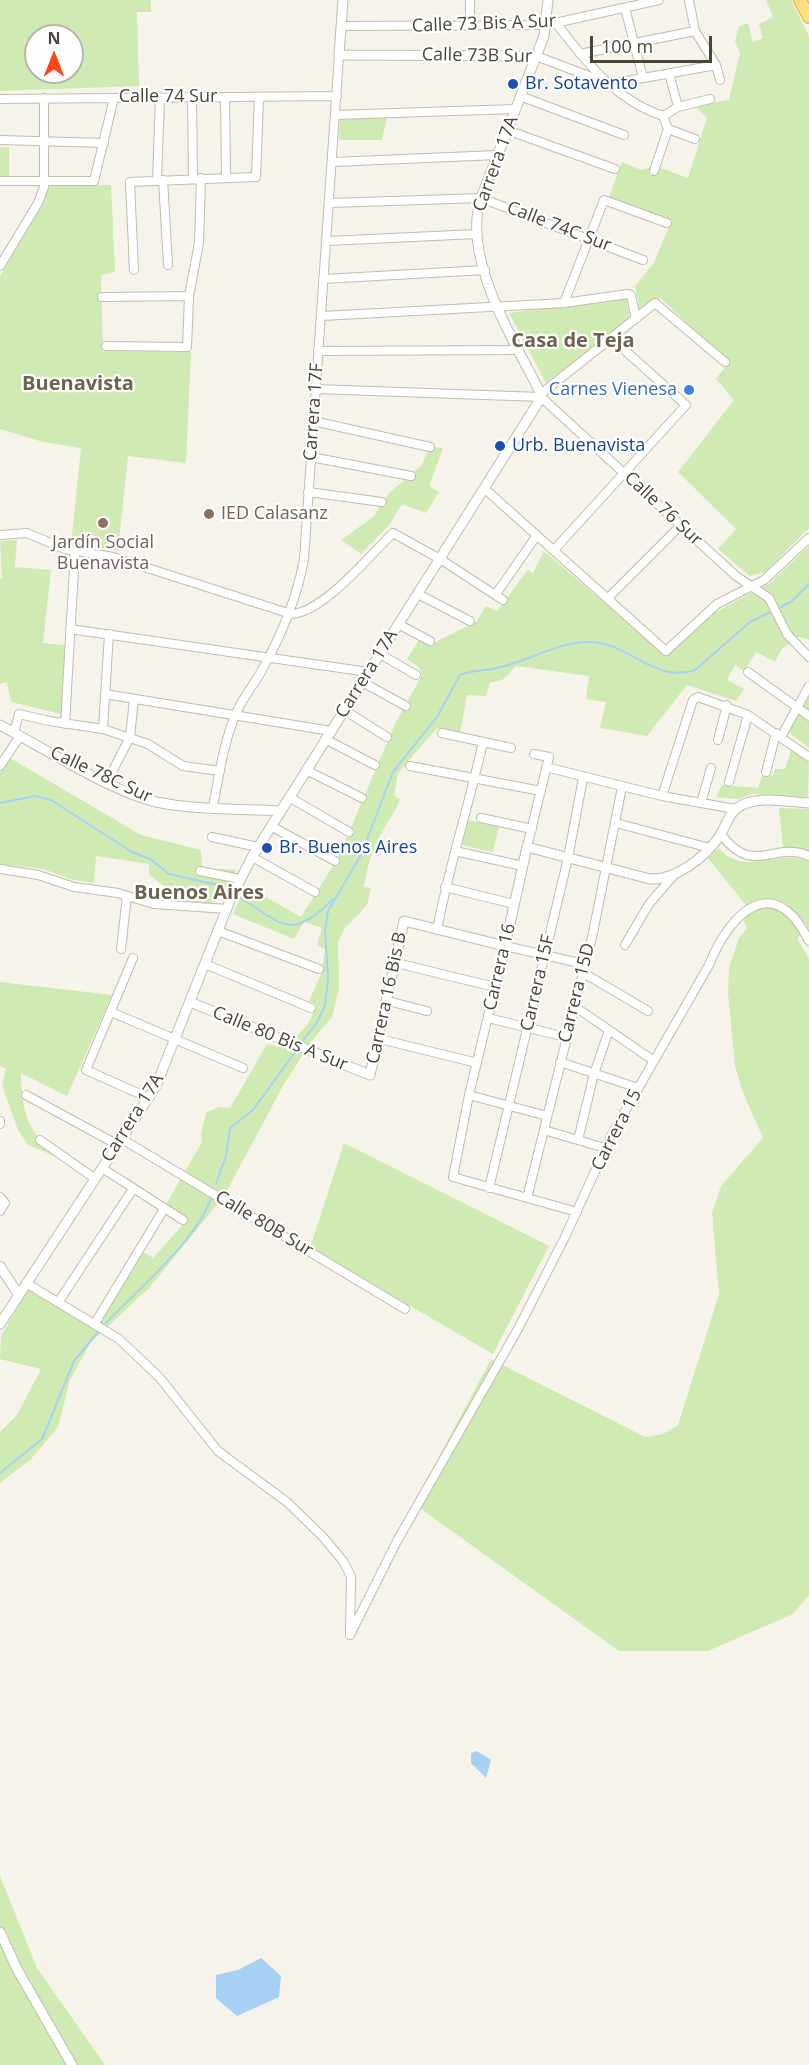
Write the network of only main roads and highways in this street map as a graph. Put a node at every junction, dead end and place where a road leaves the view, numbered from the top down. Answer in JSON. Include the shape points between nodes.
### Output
{"nodes":[{"id":1,"x":800,"y":0,"type":"edge"},
{"id":2,"x":806,"y":0,"type":"edge"},
{"id":3,"x":809,"y":4,"type":"edge"},
{"id":4,"x":809,"y":17,"type":"edge"}],
"edges":[{"from":1,"to":4,"type":"highway"},
{"from":2,"to":3,"type":"highway"}]}
